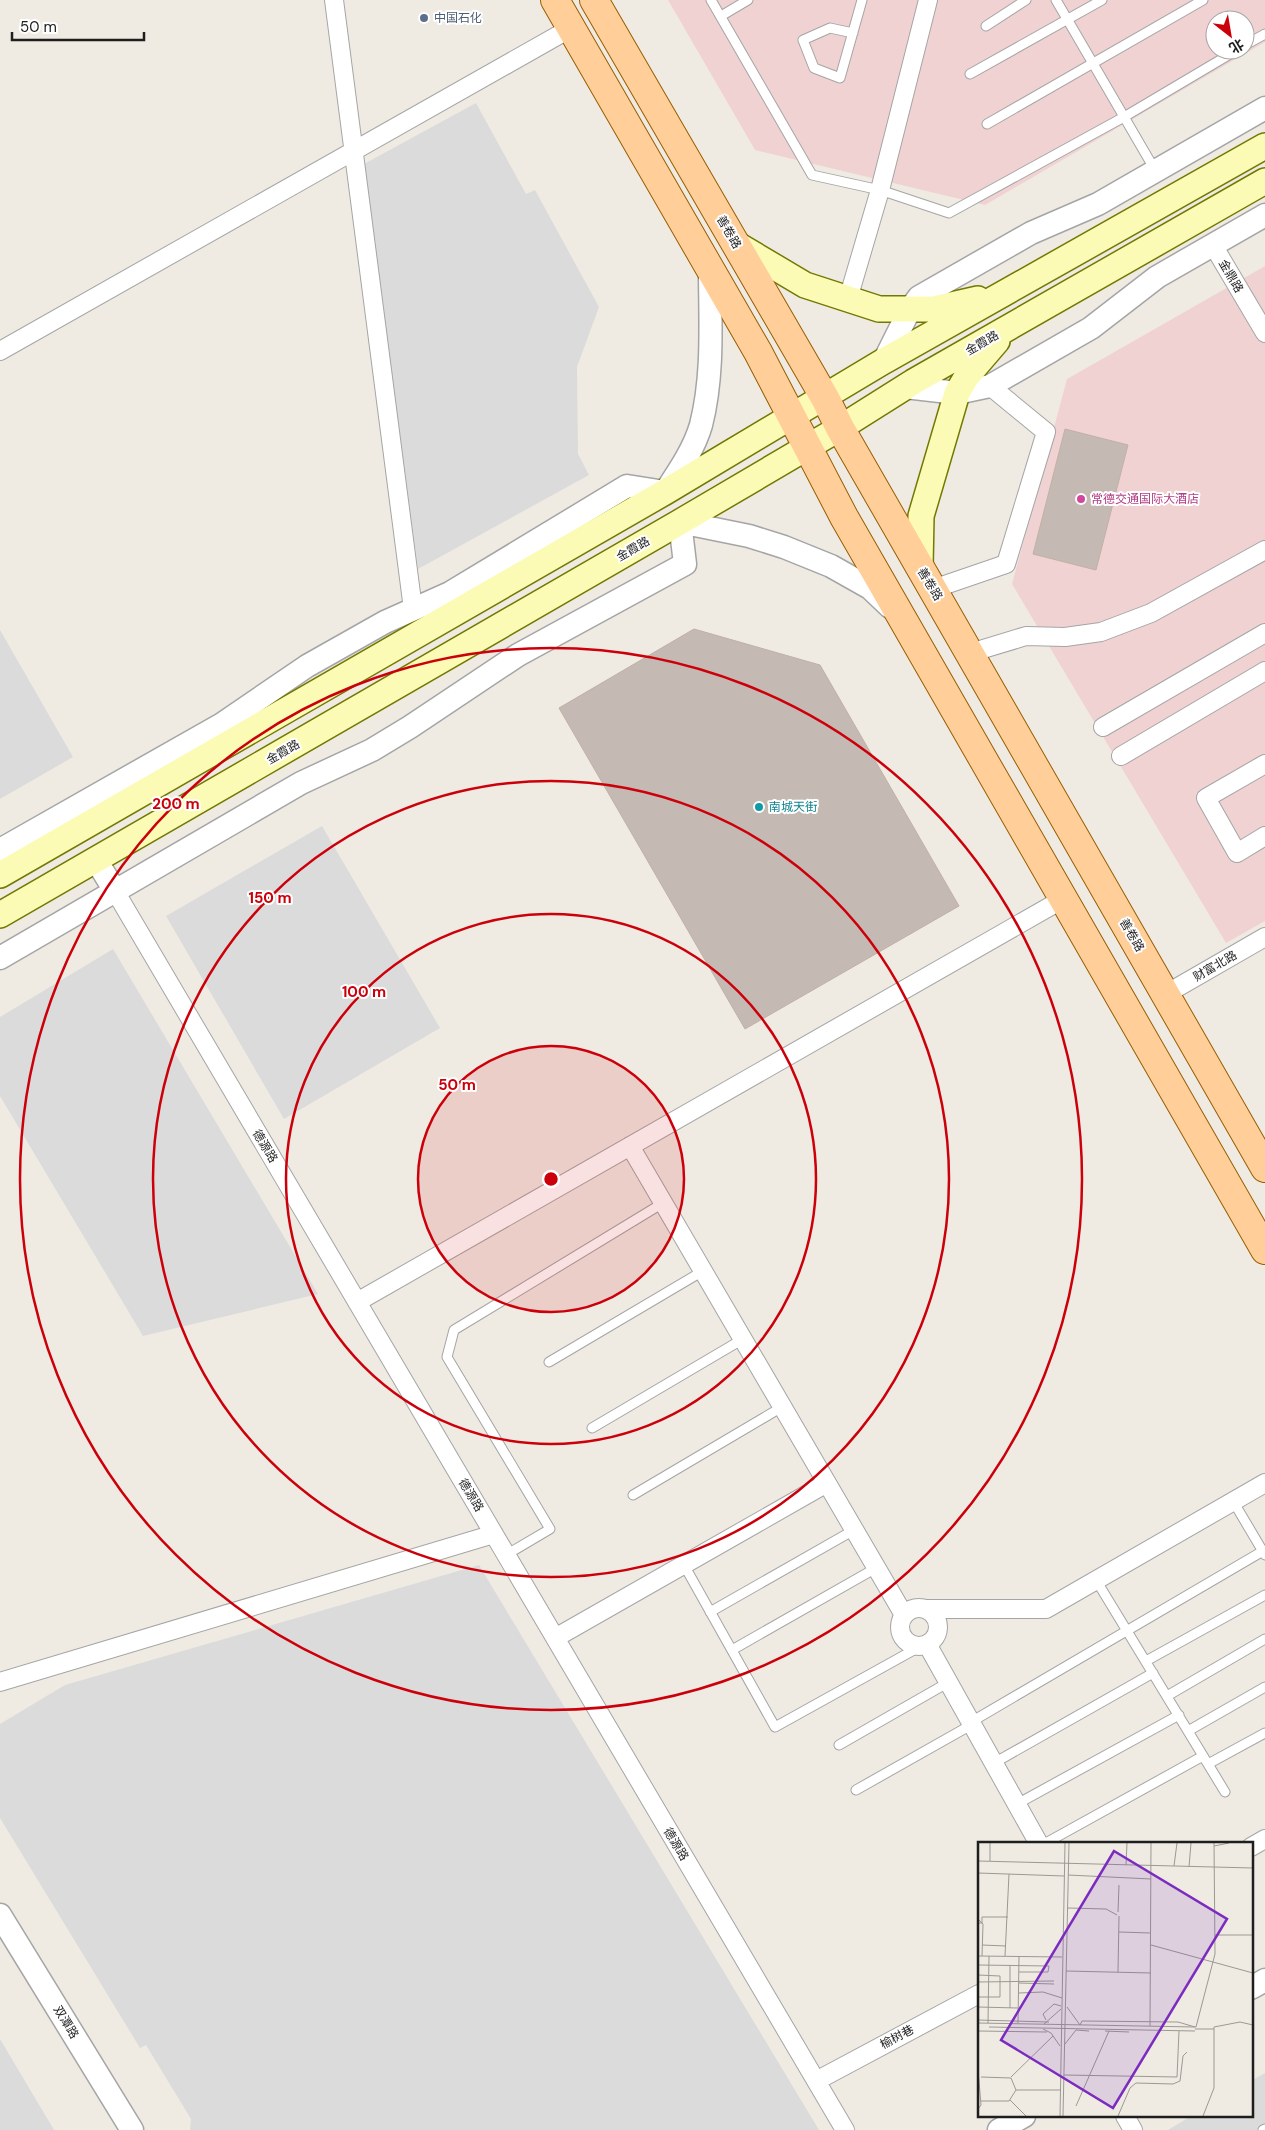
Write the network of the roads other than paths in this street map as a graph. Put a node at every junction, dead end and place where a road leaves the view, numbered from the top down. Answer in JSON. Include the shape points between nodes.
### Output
{"nodes":[{"id":1,"x":334,"y":0,"type":"edge"},
{"id":2,"x":554,"y":0,"type":"edge"},
{"id":3,"x":594,"y":0,"type":"edge"},
{"id":4,"x":711,"y":0,"type":"edge"},
{"id":5,"x":748,"y":0,"type":"edge"},
{"id":6,"x":862,"y":0,"type":"edge"},
{"id":7,"x":928,"y":0,"type":"edge"},
{"id":8,"x":1026,"y":0,"type":"edge"},
{"id":9,"x":1056,"y":0,"type":"edge"},
{"id":10,"x":1102,"y":0,"type":"edge"},
{"id":11,"x":1203,"y":0,"type":"edge"},
{"id":12,"x":721,"y":16,"type":"junction"},
{"id":13,"x":1068,"y":20,"type":"junction"},
{"id":14,"x":986,"y":26,"type":"dead end"},
{"id":15,"x":571,"y":28,"type":"junction"},
{"id":16,"x":853,"y":33,"type":"junction"},
{"id":17,"x":1220,"y":60,"type":"edge"},
{"id":18,"x":1093,"y":63,"type":"junction"},
{"id":19,"x":970,"y":74,"type":"dead end"},
{"id":20,"x":1265,"y":108,"type":"edge"},
{"id":21,"x":1124,"y":117,"type":"junction"},
{"id":22,"x":987,"y":124,"type":"dead end"},
{"id":23,"x":1265,"y":146,"type":"edge"},
{"id":24,"x":354,"y":151,"type":"junction"},
{"id":25,"x":1155,"y":170,"type":"junction"},
{"id":26,"x":1265,"y":181,"type":"edge"},
{"id":27,"x":880,"y":190,"type":"junction"},
{"id":28,"x":1265,"y":215,"type":"edge"},
{"id":29,"x":1198,"y":219,"type":"junction"},
{"id":30,"x":736,"y":244,"type":"junction"},
{"id":31,"x":1213,"y":245,"type":"junction"},
{"id":32,"x":710,"y":268,"type":"junction"},
{"id":33,"x":1003,"y":294,"type":"junction"},
{"id":34,"x":848,"y":298,"type":"junction"},
{"id":35,"x":910,"y":308,"type":"junction"},
{"id":36,"x":1008,"y":327,"type":"junction"},
{"id":37,"x":1265,"y":333,"type":"edge"},
{"id":38,"x":0,"y":351,"type":"edge"},
{"id":39,"x":884,"y":361,"type":"junction"},
{"id":40,"x":990,"y":386,"type":"junction"},
{"id":41,"x":904,"y":387,"type":"junction"},
{"id":42,"x":957,"y":393,"type":"junction"},
{"id":43,"x":825,"y":398,"type":"junction"},
{"id":44,"x":793,"y":417,"type":"junction"},
{"id":45,"x":840,"y":428,"type":"junction"},
{"id":46,"x":806,"y":448,"type":"junction"},
{"id":47,"x":665,"y":492,"type":"junction"},
{"id":48,"x":680,"y":522,"type":"junction"},
{"id":49,"x":1265,"y":550,"type":"edge"},
{"id":50,"x":927,"y":578,"type":"junction"},
{"id":51,"x":478,"y":588,"type":"junction"},
{"id":52,"x":413,"y":609,"type":"junction"},
{"id":53,"x":903,"y":620,"type":"junction"},
{"id":54,"x":501,"y":625,"type":"junction"},
{"id":55,"x":1265,"y":634,"type":"edge"},
{"id":56,"x":416,"y":635,"type":"junction"},
{"id":57,"x":970,"y":653,"type":"junction"},
{"id":58,"x":518,"y":656,"type":"junction"},
{"id":59,"x":1265,"y":672,"type":"edge"},
{"id":60,"x":1103,"y":727,"type":"dead end"},
{"id":61,"x":234,"y":728,"type":"junction"},
{"id":62,"x":1121,"y":756,"type":"dead end"},
{"id":63,"x":1265,"y":764,"type":"edge"},
{"id":64,"x":84,"y":815,"type":"junction"},
{"id":65,"x":1265,"y":836,"type":"edge"},
{"id":66,"x":0,"y":850,"type":"edge"},
{"id":67,"x":96,"y":860,"type":"junction"},
{"id":68,"x":0,"y":875,"type":"edge"},
{"id":69,"x":115,"y":891,"type":"junction"},
{"id":70,"x":1063,"y":898,"type":"junction"},
{"id":71,"x":0,"y":915,"type":"edge"},
{"id":72,"x":1265,"y":937,"type":"edge"},
{"id":73,"x":0,"y":958,"type":"edge"},
{"id":74,"x":1166,"y":994,"type":"junction"},
{"id":75,"x":630,"y":1146,"type":"junction"},
{"id":76,"x":1265,"y":1168,"type":"edge"},
{"id":77,"x":663,"y":1202,"type":"junction"},
{"id":78,"x":1265,"y":1250,"type":"edge"},
{"id":79,"x":703,"y":1271,"type":"junction"},
{"id":80,"x":357,"y":1302,"type":"junction"},
{"id":81,"x":743,"y":1339,"type":"junction"},
{"id":82,"x":549,"y":1362,"type":"dead end"},
{"id":83,"x":782,"y":1407,"type":"junction"},
{"id":84,"x":592,"y":1428,"type":"dead end"},
{"id":85,"x":1265,"y":1482,"type":"edge"},
{"id":86,"x":827,"y":1484,"type":"junction"},
{"id":87,"x":633,"y":1495,"type":"dead end"},
{"id":88,"x":1233,"y":1501,"type":"junction"},
{"id":89,"x":854,"y":1530,"type":"junction"},
{"id":90,"x":494,"y":1534,"type":"junction"},
{"id":91,"x":1264,"y":1554,"type":"edge"},
{"id":92,"x":506,"y":1555,"type":"junction"},
{"id":93,"x":684,"y":1565,"type":"junction"},
{"id":94,"x":876,"y":1568,"type":"junction"},
{"id":95,"x":1096,"y":1580,"type":"junction"},
{"id":96,"x":1265,"y":1594,"type":"edge"},
{"id":97,"x":926,"y":1609,"type":"junction"},
{"id":98,"x":710,"y":1612,"type":"junction"},
{"id":99,"x":904,"y":1615,"type":"junction"},
{"id":100,"x":1127,"y":1631,"type":"junction"},
{"id":101,"x":555,"y":1638,"type":"junction"},
{"id":102,"x":1265,"y":1640,"type":"edge"},
{"id":103,"x":924,"y":1645,"type":"junction"},
{"id":104,"x":732,"y":1650,"type":"junction"},
{"id":105,"x":1146,"y":1661,"type":"junction"},
{"id":106,"x":1153,"y":1673,"type":"junction"},
{"id":107,"x":0,"y":1682,"type":"edge"},
{"id":108,"x":948,"y":1682,"type":"junction"},
{"id":109,"x":1265,"y":1687,"type":"edge"},
{"id":110,"x":1167,"y":1696,"type":"junction"},
{"id":111,"x":1178,"y":1715,"type":"junction"},
{"id":112,"x":971,"y":1722,"type":"junction"},
{"id":113,"x":1188,"y":1731,"type":"junction"},
{"id":114,"x":1265,"y":1733,"type":"edge"},
{"id":115,"x":839,"y":1745,"type":"dead end"},
{"id":116,"x":1206,"y":1760,"type":"junction"},
{"id":117,"x":994,"y":1763,"type":"junction"},
{"id":118,"x":856,"y":1790,"type":"dead end"},
{"id":119,"x":1225,"y":1792,"type":"dead end"},
{"id":120,"x":1017,"y":1804,"type":"junction"},
{"id":121,"x":1265,"y":1839,"type":"edge"},
{"id":122,"x":1038,"y":1842,"type":"edge"},
{"id":123,"x":1048,"y":1842,"type":"edge"},
{"id":124,"x":1252,"y":1846,"type":"edge"},
{"id":125,"x":0,"y":1915,"type":"edge"},
{"id":126,"x":6,"y":1938,"type":"edge"},
{"id":127,"x":1265,"y":1980,"type":"edge"},
{"id":128,"x":1252,"y":1987,"type":"edge"},
{"id":129,"x":978,"y":1995,"type":"edge"},
{"id":130,"x":816,"y":2081,"type":"junction"},
{"id":131,"x":1020,"y":2118,"type":"edge"},
{"id":132,"x":1126,"y":2118,"type":"edge"},
{"id":133,"x":132,"y":2130,"type":"edge"},
{"id":134,"x":845,"y":2130,"type":"edge"},
{"id":135,"x":999,"y":2130,"type":"edge"},
{"id":136,"x":1133,"y":2130,"type":"edge"}],
"edges":[{"from":1,"to":24,"type":"street"},
{"from":2,"to":15,"type":"main road"},
{"from":3,"to":30,"type":"main road","name":"善卷路"},
{"from":4,"to":12,"type":"lane"},
{"from":5,"to":12,"type":"lane"},
{"from":6,"to":16,"type":"lane"},
{"from":7,"to":27,"type":"street"},
{"from":8,"to":14,"type":"lane"},
{"from":9,"to":13,"type":"lane"},
{"from":10,"to":13,"type":"lane"},
{"from":11,"to":18,"type":"lane"},
{"from":12,"to":27,"type":"lane","via":[[812,174]]},
{"from":13,"to":18,"type":"lane"},
{"from":13,"to":19,"type":"lane"},
{"from":15,"to":24,"type":"street"},
{"from":15,"to":32,"type":"main road"},
{"from":16,"to":16,"type":"lane","via":[[840,78],[814,68],[803,40],[830,28]]},
{"from":17,"to":21,"type":"lane"},
{"from":18,"to":21,"type":"lane"},
{"from":18,"to":22,"type":"lane"},
{"from":20,"to":25,"type":"street"},
{"from":21,"to":25,"type":"lane"},
{"from":21,"to":27,"type":"lane","via":[[949,213]]},
{"from":23,"to":33,"type":"main road"},
{"from":24,"to":38,"type":"street"},
{"from":24,"to":52,"type":"street"},
{"from":25,"to":35,"type":"street","via":[[1098,204],[1031,233],[927,292]]},
{"from":26,"to":29,"type":"main road","name":"金霞路"},
{"from":27,"to":34,"type":"street"},
{"from":28,"to":31,"type":"street"},
{"from":29,"to":31,"type":"street","name":"金鼎路"},
{"from":29,"to":36,"type":"main road","name":"金霞路"},
{"from":30,"to":34,"type":"main road","via":[[806,285]]},
{"from":30,"to":43,"type":"main road","name":"善卷路"},
{"from":31,"to":37,"type":"street","name":"金鼎路"},
{"from":31,"to":40,"type":"street","via":[[1157,277],[1091,328]]},
{"from":32,"to":44,"type":"main road"},
{"from":32,"to":47,"type":"street","via":[[711,351],[701,426],[687,457]]},
{"from":33,"to":35,"type":"main road","via":[[934,309]]},
{"from":33,"to":39,"type":"main road"},
{"from":34,"to":35,"type":"main road","via":[[879,308]]},
{"from":35,"to":39,"type":"street"},
{"from":36,"to":41,"type":"main road","name":"金霞路"},
{"from":36,"to":42,"type":"main road","via":[[966,376]]},
{"from":39,"to":43,"type":"main road"},
{"from":40,"to":42,"type":"street"},
{"from":40,"to":50,"type":"street","via":[[1046,432],[1006,564]]},
{"from":41,"to":42,"type":"street"},
{"from":41,"to":45,"type":"main road","name":"金霞路"},
{"from":42,"to":50,"type":"main road","via":[[922,516]]},
{"from":43,"to":44,"type":"main road"},
{"from":43,"to":45,"type":"main road","name":"善卷路"},
{"from":44,"to":46,"type":"main road"},
{"from":44,"to":47,"type":"main road"},
{"from":45,"to":46,"type":"main road","name":"金霞路"},
{"from":45,"to":50,"type":"main road","name":"善卷路"},
{"from":46,"to":48,"type":"main road","name":"金霞路"},
{"from":46,"to":53,"type":"main road"},
{"from":47,"to":51,"type":"main road"},
{"from":48,"to":53,"type":"street","via":[[749,536],[831,566],[870,588]]},
{"from":48,"to":54,"type":"main road","name":"金霞路"},
{"from":48,"to":58,"type":"street","via":[[685,564]]},
{"from":49,"to":57,"type":"street","via":[[1151,613],[1101,632],[1026,636]]},
{"from":50,"to":57,"type":"main road","name":"善卷路"},
{"from":51,"to":52,"type":"street","via":[[450,593]]},
{"from":51,"to":56,"type":"main road"},
{"from":52,"to":56,"type":"street"},
{"from":52,"to":61,"type":"street","via":[[307,666]]},
{"from":53,"to":70,"type":"main road"},
{"from":54,"to":58,"type":"street"},
{"from":54,"to":67,"type":"main road","name":"金霞路"},
{"from":55,"to":60,"type":"street"},
{"from":56,"to":61,"type":"main road"},
{"from":57,"to":74,"type":"main road","name":"善卷路"},
{"from":58,"to":69,"type":"street","via":[[372,750],[301,783]]},
{"from":59,"to":62,"type":"street"},
{"from":61,"to":64,"type":"main road"},
{"from":63,"to":65,"type":"street","via":[[1206,798],[1237,852]]},
{"from":64,"to":66,"type":"street"},
{"from":64,"to":68,"type":"main road"},
{"from":67,"to":69,"type":"street","name":"德源路"},
{"from":67,"to":71,"type":"main road","name":"金霞路"},
{"from":69,"to":73,"type":"street"},
{"from":69,"to":80,"type":"street","name":"德源路"},
{"from":70,"to":75,"type":"street"},
{"from":70,"to":78,"type":"main road"},
{"from":72,"to":74,"type":"street","name":"财富北路"},
{"from":74,"to":76,"type":"main road","name":"善卷路"},
{"from":75,"to":77,"type":"street"},
{"from":75,"to":80,"type":"street"},
{"from":77,"to":79,"type":"street"},
{"from":77,"to":92,"type":"lane","via":[[454,1330],[448,1358],[550,1529]]},
{"from":79,"to":81,"type":"street"},
{"from":79,"to":82,"type":"lane"},
{"from":80,"to":90,"type":"street","name":"德源路"},
{"from":81,"to":83,"type":"street"},
{"from":81,"to":84,"type":"lane"},
{"from":83,"to":86,"type":"street"},
{"from":83,"to":87,"type":"lane"},
{"from":85,"to":88,"type":"street"},
{"from":86,"to":89,"type":"street"},
{"from":86,"to":93,"type":"street"},
{"from":88,"to":91,"type":"lane"},
{"from":88,"to":95,"type":"street"},
{"from":89,"to":94,"type":"street"},
{"from":89,"to":98,"type":"lane"},
{"from":90,"to":92,"type":"street","name":"德源路"},
{"from":90,"to":107,"type":"street"},
{"from":91,"to":100,"type":"lane"},
{"from":92,"to":101,"type":"street","name":"德源路"},
{"from":93,"to":98,"type":"lane"},
{"from":93,"to":101,"type":"street"},
{"from":94,"to":99,"type":"street"},
{"from":94,"to":104,"type":"lane"},
{"from":95,"to":97,"type":"street","via":[[1046,1609]]},
{"from":95,"to":100,"type":"lane"},
{"from":96,"to":105,"type":"lane"},
{"from":97,"to":99,"type":"street","via":[[914,1608]]},
{"from":97,"to":103,"type":"street","via":[[935,1617],[938,1629],[932,1640]]},
{"from":98,"to":104,"type":"lane"},
{"from":99,"to":103,"type":"street","via":[[900,1627],[904,1639],[908,1643]]},
{"from":100,"to":105,"type":"lane"},
{"from":100,"to":112,"type":"lane"},
{"from":101,"to":130,"type":"street","name":"德源路"},
{"from":102,"to":110,"type":"lane"},
{"from":103,"to":104,"type":"lane","via":[[775,1727]]},
{"from":103,"to":108,"type":"street"},
{"from":105,"to":106,"type":"lane"},
{"from":106,"to":110,"type":"lane"},
{"from":106,"to":117,"type":"lane"},
{"from":108,"to":112,"type":"street"},
{"from":108,"to":115,"type":"lane"},
{"from":109,"to":113,"type":"lane"},
{"from":110,"to":111,"type":"lane"},
{"from":111,"to":113,"type":"lane"},
{"from":111,"to":120,"type":"lane"},
{"from":112,"to":117,"type":"street"},
{"from":112,"to":118,"type":"lane"},
{"from":113,"to":116,"type":"lane"},
{"from":114,"to":116,"type":"lane"},
{"from":116,"to":119,"type":"lane"},
{"from":116,"to":123,"type":"lane"},
{"from":117,"to":120,"type":"street"},
{"from":120,"to":122,"type":"street"},
{"from":121,"to":124,"type":"street"},
{"from":125,"to":126,"type":"street","name":"双潭路"},
{"from":126,"to":133,"type":"street","name":"双潭路"},
{"from":127,"to":128,"type":"street"},
{"from":129,"to":130,"type":"street","name":"榆树巷"},
{"from":130,"to":134,"type":"street","name":"德源路"},
{"from":131,"to":135,"type":"street"},
{"from":132,"to":136,"type":"street"}]}
